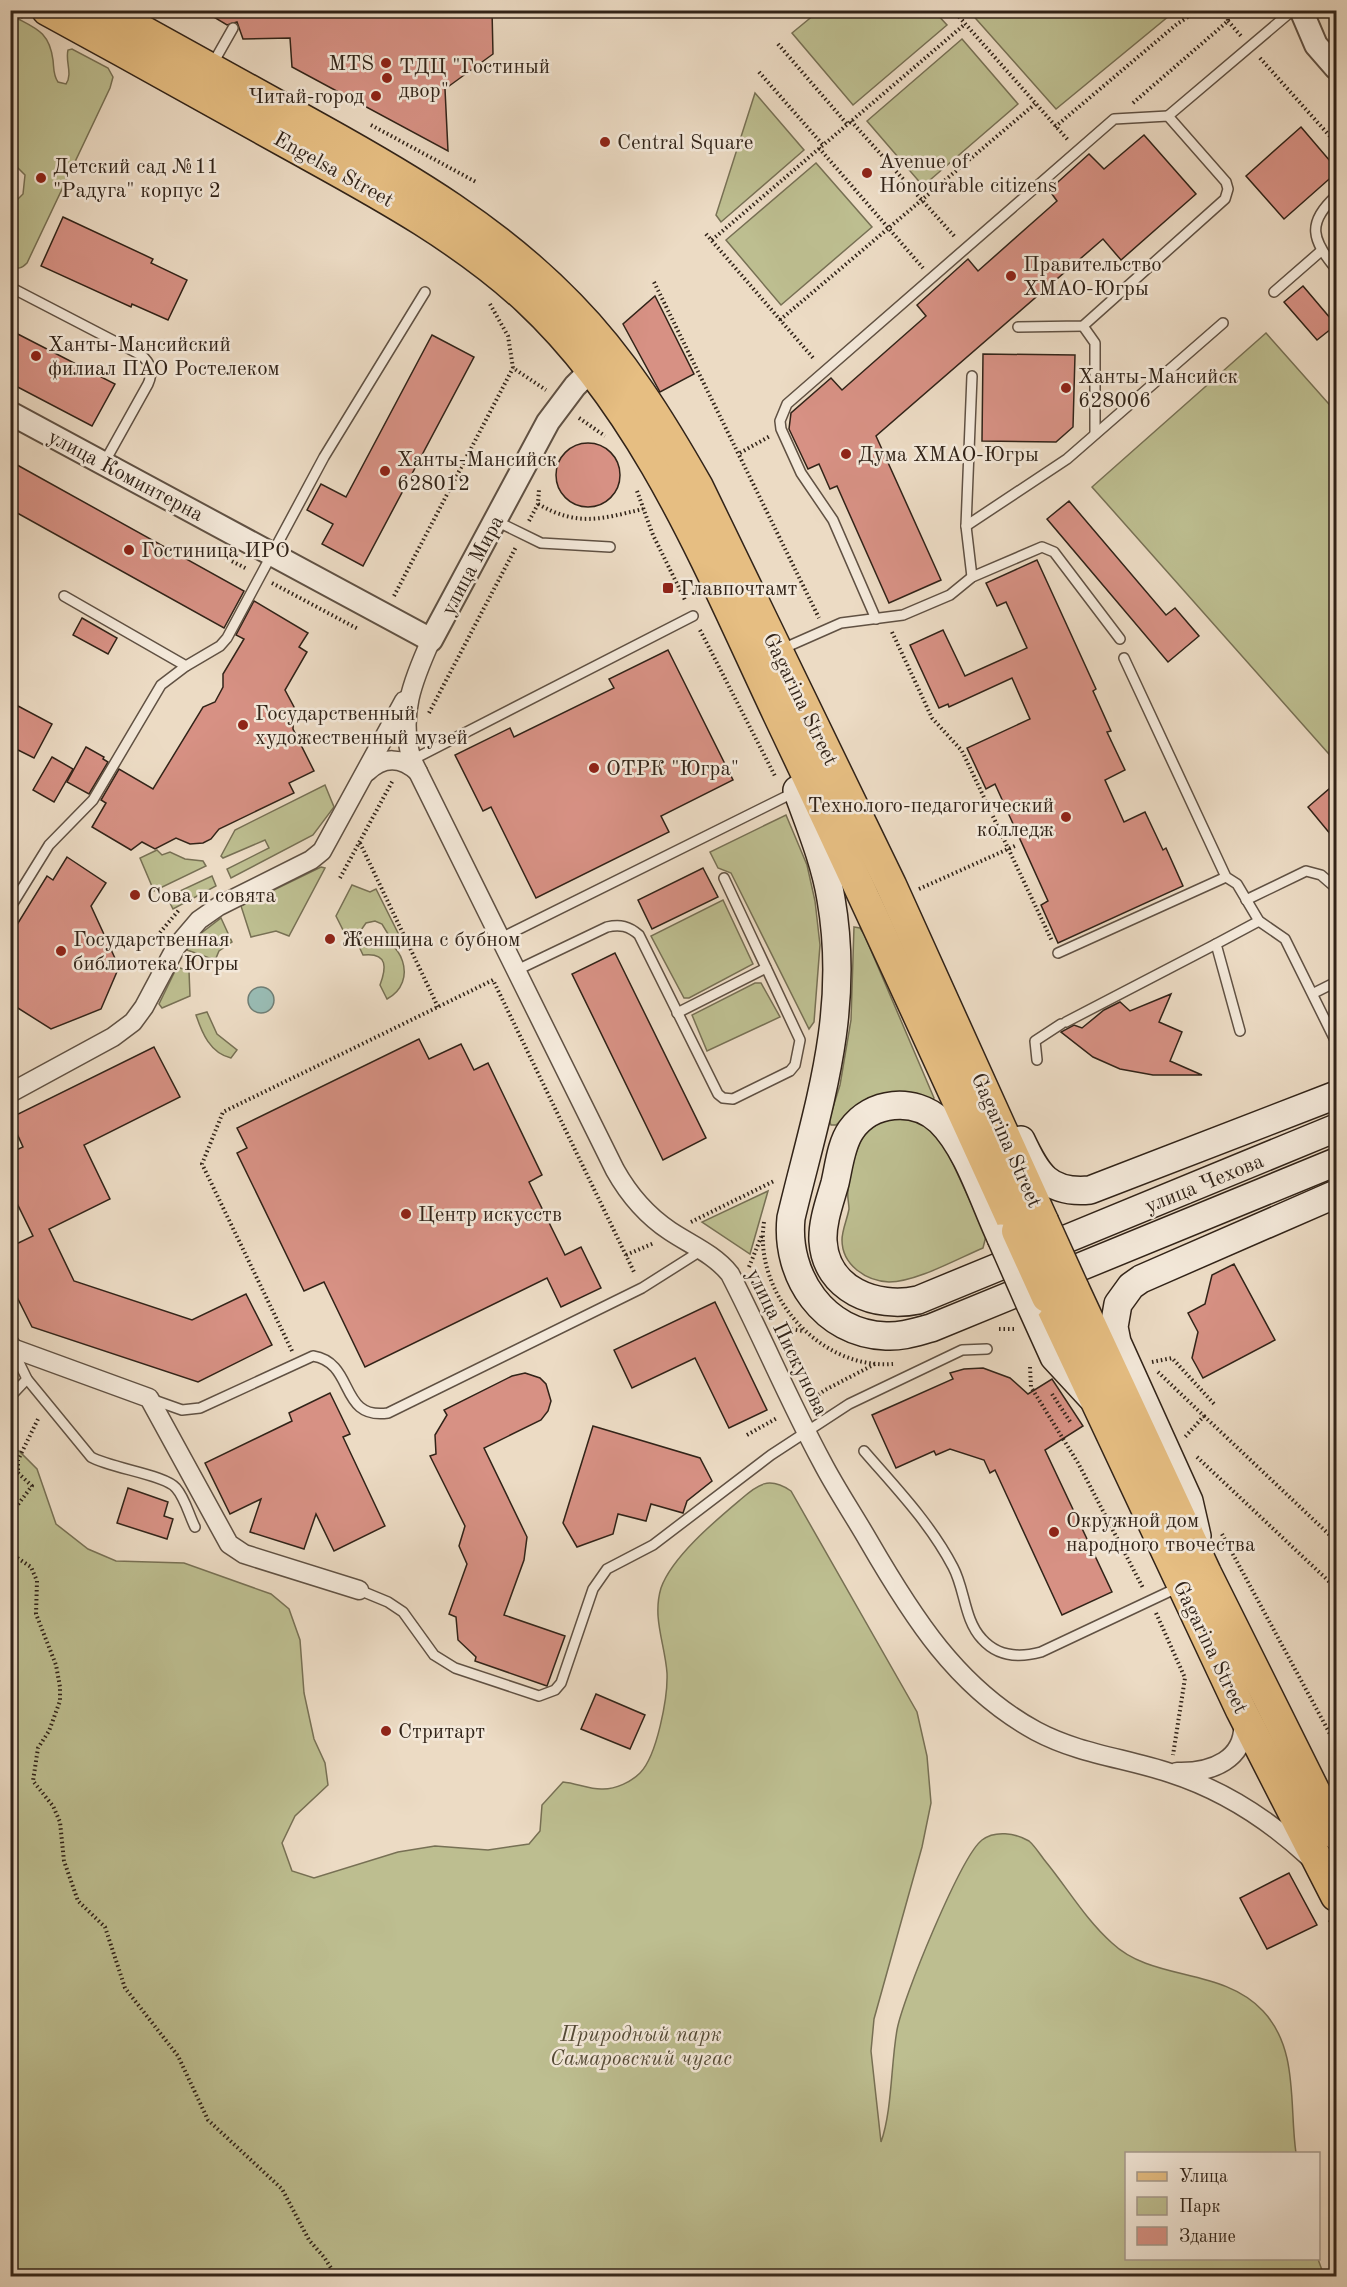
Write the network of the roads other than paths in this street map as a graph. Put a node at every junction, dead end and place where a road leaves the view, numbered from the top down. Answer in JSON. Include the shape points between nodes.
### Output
{"nodes":[{"id":1,"x":46,"y":10,"type":"edge"},
{"id":2,"x":1293,"y":10,"type":"edge"},
{"id":3,"x":1301,"y":10,"type":"edge"},
{"id":4,"x":98,"y":18,"type":"edge"},
{"id":5,"x":233,"y":28,"type":"dead end"},
{"id":6,"x":211,"y":68,"type":"junction"},
{"id":7,"x":1336,"y":68,"type":"edge"},
{"id":8,"x":1168,"y":116,"type":"junction"},
{"id":9,"x":1336,"y":196,"type":"edge"},
{"id":10,"x":1321,"y":251,"type":"junction"},
{"id":11,"x":1336,"y":269,"type":"edge"},
{"id":12,"x":10,"y":287,"type":"edge"},
{"id":13,"x":425,"y":292,"type":"dead end"},
{"id":14,"x":1274,"y":292,"type":"dead end"},
{"id":15,"x":1223,"y":323,"type":"dead end"},
{"id":16,"x":1083,"y":326,"type":"junction"},
{"id":17,"x":1018,"y":327,"type":"dead end"},
{"id":18,"x":601,"y":362,"type":"junction"},
{"id":19,"x":972,"y":376,"type":"dead end"},
{"id":20,"x":10,"y":413,"type":"edge"},
{"id":21,"x":1095,"y":434,"type":"junction"},
{"id":22,"x":104,"y":464,"type":"junction"},
{"id":23,"x":673,"y":496,"type":"junction"},
{"id":24,"x":496,"y":521,"type":"junction"},
{"id":25,"x":966,"y":526,"type":"junction"},
{"id":26,"x":610,"y":547,"type":"dead end"},
{"id":27,"x":273,"y":555,"type":"junction"},
{"id":28,"x":972,"y":577,"type":"junction"},
{"id":29,"x":64,"y":596,"type":"dead end"},
{"id":30,"x":693,"y":616,"type":"road end"},
{"id":31,"x":881,"y":618,"type":"junction"},
{"id":32,"x":1120,"y":639,"type":"dead end"},
{"id":33,"x":431,"y":640,"type":"junction"},
{"id":34,"x":1124,"y":658,"type":"dead end"},
{"id":35,"x":768,"y":662,"type":"junction"},
{"id":36,"x":186,"y":666,"type":"junction"},
{"id":37,"x":410,"y":690,"type":"junction"},
{"id":38,"x":415,"y":766,"type":"junction"},
{"id":39,"x":368,"y":772,"type":"junction"},
{"id":40,"x":797,"y":790,"type":"junction"},
{"id":41,"x":1226,"y":877,"type":"junction"},
{"id":42,"x":724,"y":878,"type":"dead end"},
{"id":43,"x":897,"y":888,"type":"junction"},
{"id":44,"x":1336,"y":888,"type":"edge"},
{"id":45,"x":1246,"y":900,"type":"junction"},
{"id":46,"x":10,"y":908,"type":"edge"},
{"id":47,"x":1259,"y":921,"type":"junction"},
{"id":48,"x":501,"y":938,"type":"junction"},
{"id":49,"x":1216,"y":944,"type":"junction"},
{"id":50,"x":1058,"y":953,"type":"road end"},
{"id":51,"x":766,"y":968,"type":"junction"},
{"id":52,"x":517,"y":970,"type":"junction"},
{"id":53,"x":1336,"y":982,"type":"edge"},
{"id":54,"x":1314,"y":993,"type":"junction"},
{"id":55,"x":677,"y":1013,"type":"junction"},
{"id":56,"x":1240,"y":1031,"type":"dead end"},
{"id":57,"x":1336,"y":1042,"type":"edge"},
{"id":58,"x":968,"y":1054,"type":"junction"},
{"id":59,"x":1037,"y":1060,"type":"dead end"},
{"id":60,"x":10,"y":1093,"type":"edge"},
{"id":61,"x":1336,"y":1095,"type":"edge"},
{"id":62,"x":1011,"y":1117,"type":"junction"},
{"id":63,"x":1336,"y":1128,"type":"edge"},
{"id":64,"x":1336,"y":1162,"type":"edge"},
{"id":65,"x":1336,"y":1194,"type":"edge"},
{"id":66,"x":1017,"y":1226,"type":"junction"},
{"id":67,"x":702,"y":1250,"type":"junction"},
{"id":68,"x":1059,"y":1289,"type":"junction"},
{"id":69,"x":11,"y":1346,"type":"edge"},
{"id":70,"x":987,"y":1349,"type":"dead end"},
{"id":71,"x":27,"y":1379,"type":"junction"},
{"id":72,"x":10,"y":1397,"type":"edge"},
{"id":73,"x":149,"y":1398,"type":"junction"},
{"id":74,"x":807,"y":1431,"type":"junction"},
{"id":75,"x":864,"y":1451,"type":"dead end"},
{"id":76,"x":195,"y":1527,"type":"dead end"},
{"id":77,"x":1194,"y":1579,"type":"junction"},
{"id":78,"x":359,"y":1590,"type":"joint"},
{"id":79,"x":1241,"y":1710,"type":"junction"},
{"id":80,"x":1169,"y":1772,"type":"junction"},
{"id":81,"x":1336,"y":1834,"type":"edge"},
{"id":82,"x":1330,"y":1883,"type":"edge"}],
"edges":[{"from":1,"to":4,"type":"main road","name":"Engelsa Street"},
{"from":2,"to":8,"type":"lane"},
{"from":3,"to":7,"type":"street","via":[[1316,45]]},
{"from":4,"to":6,"type":"main road","name":"Engelsa Street"},
{"from":4,"to":18,"type":"main road","name":"Engelsa Street","via":[[436,228],[483,262]]},
{"from":5,"to":6,"type":"lane"},
{"from":6,"to":18,"type":"main road","name":"Engelsa Street","via":[[404,176],[461,213],[548,284]]},
{"from":8,"to":16,"type":"lane","via":[[1226,182],[1227,194]]},
{"from":8,"to":31,"type":"lane","via":[[1114,119],[787,404],[781,429],[801,473],[833,520]]},
{"from":9,"to":10,"type":"lane","via":[[1316,220]]},
{"from":10,"to":11,"type":"lane"},
{"from":10,"to":14,"type":"lane"},
{"from":12,"to":22,"type":"lane","via":[[141,355],[148,363],[148,384]]},
{"from":13,"to":27,"type":"lane","via":[[324,458]]},
{"from":15,"to":21,"type":"lane"},
{"from":16,"to":17,"type":"lane"},
{"from":16,"to":21,"type":"lane","via":[[1095,343]]},
{"from":18,"to":23,"type":"main road","name":"Gagarina Street"},
{"from":18,"to":24,"type":"street","name":"улица Мира","via":[[548,422]]},
{"from":18,"to":35,"type":"main road","name":"Gagarina Street","via":[[651,408],[698,487]]},
{"from":19,"to":25,"type":"lane"},
{"from":20,"to":22,"type":"street","name":"улица Коминтерна"},
{"from":21,"to":25,"type":"lane","via":[[1067,459]]},
{"from":22,"to":27,"type":"street","name":"улица Коминтерна"},
{"from":23,"to":35,"type":"main road","name":"Gagarina Street"},
{"from":23,"to":40,"type":"main road","via":[[678,540]]},
{"from":24,"to":26,"type":"lane","via":[[541,543]]},
{"from":24,"to":33,"type":"street","name":"улица Мира"},
{"from":25,"to":28,"type":"lane"},
{"from":27,"to":33,"type":"street","name":"улица Коминтерна"},
{"from":27,"to":36,"type":"lane","via":[[227,638]]},
{"from":28,"to":31,"type":"lane","via":[[950,595],[903,615]]},
{"from":28,"to":32,"type":"lane","via":[[1035,549],[1049,548]]},
{"from":29,"to":36,"type":"lane"},
{"from":30,"to":38,"type":"lane"},
{"from":31,"to":35,"type":"lane","via":[[841,623]]},
{"from":33,"to":37,"type":"street","name":"улица Пискунова"},
{"from":34,"to":41,"type":"lane"},
{"from":35,"to":40,"type":"main road"},
{"from":35,"to":43,"type":"main road","name":"Gagarina Street"},
{"from":36,"to":46,"type":"lane","via":[[161,685],[93,800],[49,845]]},
{"from":37,"to":38,"type":"street","name":"улица Пискунова","via":[[405,728]]},
{"from":37,"to":39,"type":"street"},
{"from":38,"to":39,"type":"street","via":[[391,759],[375,764]]},
{"from":38,"to":48,"type":"street","name":"улица Пискунова"},
{"from":39,"to":60,"type":"street","via":[[332,837],[311,860],[219,906],[188,931],[133,1022]]},
{"from":40,"to":43,"type":"main road"},
{"from":40,"to":48,"type":"lane"},
{"from":40,"to":68,"type":"main road","name":"улица Чехова","via":[[832,900],[837,976],[832,1048],[789,1232],[792,1260],[807,1292],[842,1324],[869,1335],[888,1337],[908,1335]]},
{"from":41,"to":45,"type":"lane","via":[[1237,884]]},
{"from":41,"to":50,"type":"lane"},
{"from":42,"to":51,"type":"lane"},
{"from":43,"to":58,"type":"main road","name":"Gagarina Street"},
{"from":43,"to":62,"type":"main road","via":[[936,956]]},
{"from":43,"to":66,"type":"main road","name":"Gagarina Street"},
{"from":44,"to":45,"type":"lane","via":[[1321,874],[1306,871]]},
{"from":45,"to":47,"type":"lane"},
{"from":47,"to":49,"type":"lane"},
{"from":47,"to":54,"type":"lane","via":[[1285,939]]},
{"from":48,"to":52,"type":"street","name":"улица Пискунова"},
{"from":49,"to":56,"type":"lane"},
{"from":49,"to":59,"type":"lane","via":[[1035,1041]]},
{"from":51,"to":55,"type":"lane"},
{"from":51,"to":55,"type":"lane","via":[[800,1040],[795,1065],[784,1075],[733,1099],[723,1098]]},
{"from":52,"to":55,"type":"lane","via":[[608,927],[626,926],[639,935]]},
{"from":52,"to":67,"type":"street","name":"улица Пискунова","via":[[625,1188],[647,1213],[676,1225]]},
{"from":53,"to":54,"type":"lane"},
{"from":54,"to":57,"type":"lane"},
{"from":58,"to":62,"type":"main road"},
{"from":58,"to":66,"type":"main road","name":"Gagarina Street"},
{"from":61,"to":62,"type":"main road","via":[[1102,1187],[1079,1191],[1058,1188],[1043,1178]]},
{"from":63,"to":66,"type":"main road","name":"улица Чехова","via":[[918,1300],[885,1304],[849,1288],[830,1264],[823,1239],[851,1130],[875,1110],[906,1105],[929,1112],[959,1144]]},
{"from":64,"to":68,"type":"main road","name":"улица Чехова"},
{"from":65,"to":77,"type":"main road","via":[[1142,1279],[1122,1296],[1115,1312],[1117,1342],[1189,1501]]},
{"from":66,"to":68,"type":"main road","bridge":true},
{"from":66,"to":68,"type":"main road","name":"улица Чехова","bridge":true},
{"from":67,"to":73,"type":"lane","via":[[642,1288],[388,1413],[375,1415],[362,1410],[337,1367],[326,1358],[313,1356],[200,1408],[182,1410]]},
{"from":67,"to":74,"type":"street","name":"улица Пискунова","via":[[730,1274]]},
{"from":68,"to":77,"type":"main road","name":"Gagarina Street"},
{"from":68,"to":77,"type":"main road","name":"Gagarina Street","via":[[1094,1401]]},
{"from":69,"to":71,"type":"lane"},
{"from":69,"to":73,"type":"street"},
{"from":70,"to":74,"type":"lane","via":[[962,1350],[924,1366],[849,1404]]},
{"from":71,"to":72,"type":"lane"},
{"from":71,"to":76,"type":"lane","via":[[91,1457],[176,1487]]},
{"from":73,"to":78,"type":"street","via":[[229,1544],[244,1554]]},
{"from":74,"to":78,"type":"lane","via":[[653,1545],[607,1569],[592,1589],[561,1683],[549,1694],[532,1695],[442,1662],[402,1612]]},
{"from":74,"to":80,"type":"street","name":"улица Пискунова","via":[[904,1600],[941,1653],[969,1682],[1015,1720],[1058,1742]]},
{"from":75,"to":77,"type":"lane","via":[[932,1532],[955,1570],[973,1626],[982,1640],[1009,1655],[1024,1657],[1041,1652]]},
{"from":77,"to":79,"type":"main road","name":"Gagarina Street"},
{"from":77,"to":81,"type":"main road","name":"Gagarina Street"},
{"from":79,"to":80,"type":"street","name":"улица Пискунова","via":[[1244,1733],[1227,1761],[1198,1771]]},
{"from":79,"to":82,"type":"main road","name":"Gagarina Street"},
{"from":80,"to":82,"type":"street","name":"улица Пискунова","via":[[1258,1814]]}]}
